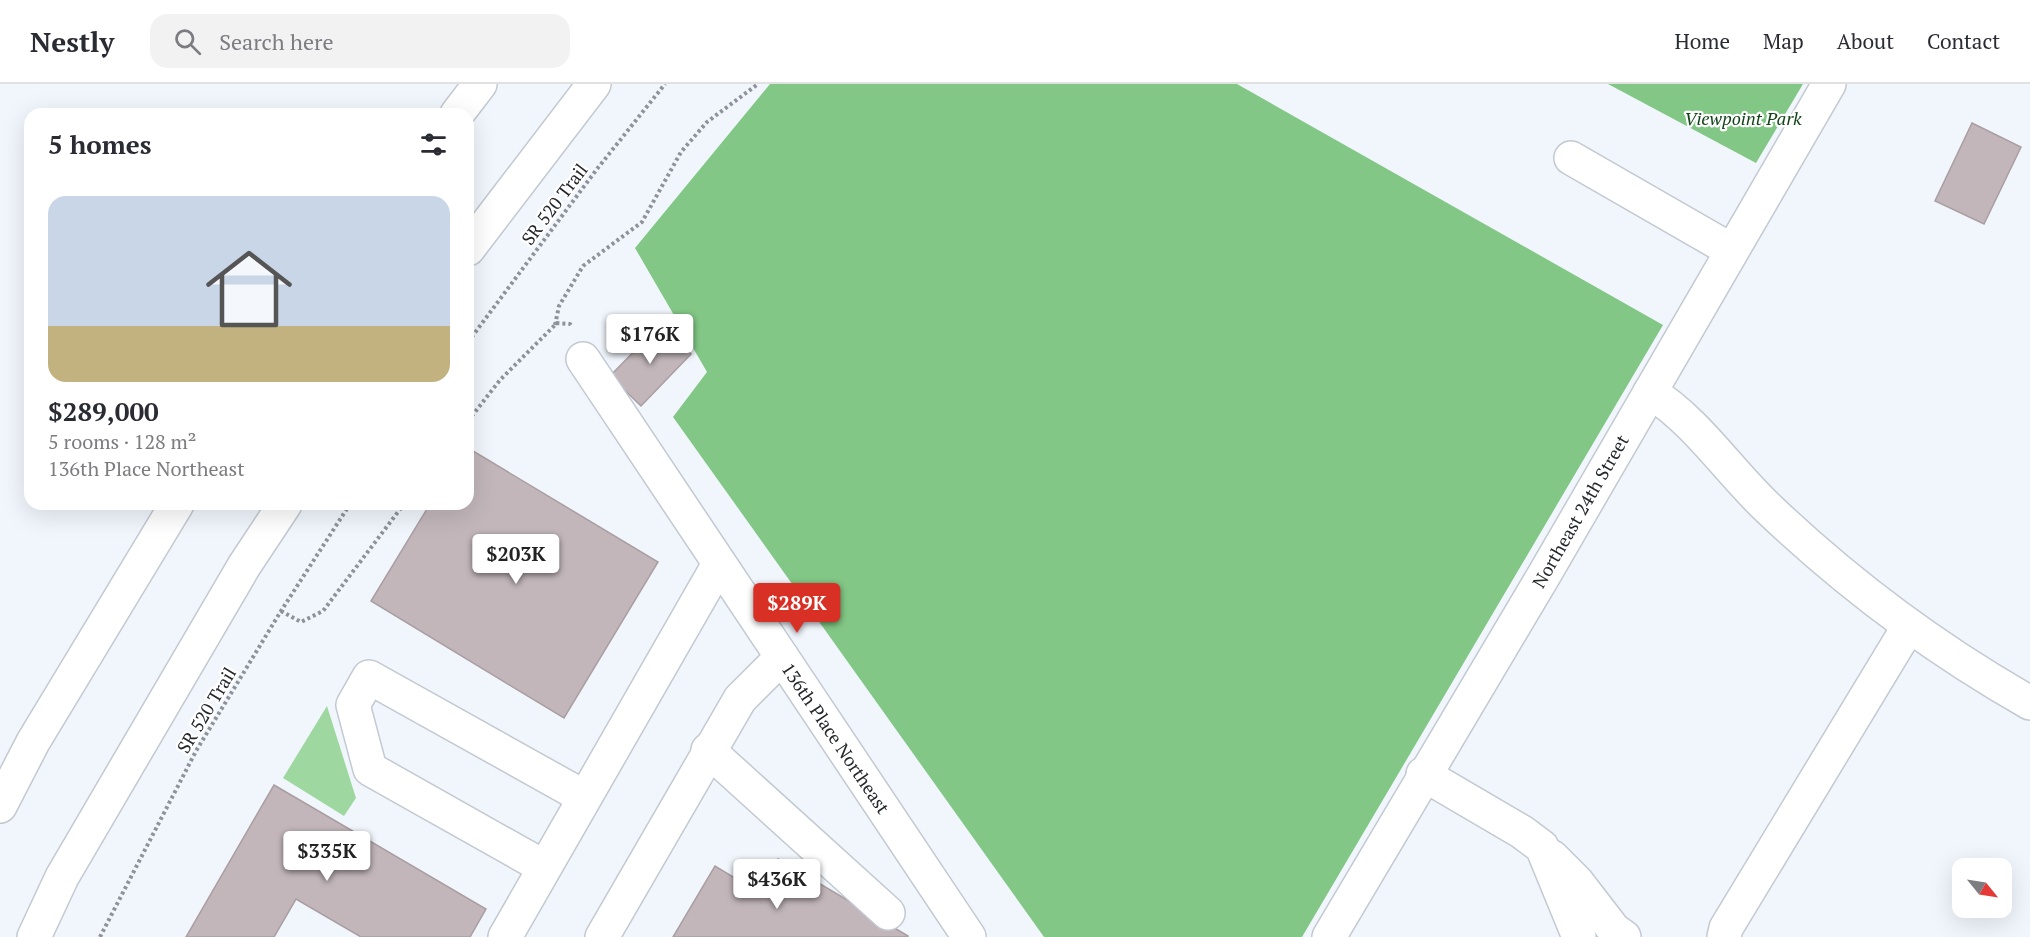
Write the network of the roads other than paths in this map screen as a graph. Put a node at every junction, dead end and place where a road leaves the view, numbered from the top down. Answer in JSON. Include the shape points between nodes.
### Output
{"nodes":[{"id":1,"x":480,"y":84,"type":"edge"},
{"id":2,"x":594,"y":84,"type":"edge"},
{"id":3,"x":1829,"y":84,"type":"edge"},
{"id":4,"x":462,"y":108,"type":"edge"},
{"id":5,"x":1571,"y":158,"type":"dead end"},
{"id":6,"x":474,"y":241,"type":"edge"},
{"id":7,"x":1731,"y":250,"type":"junction"},
{"id":8,"x":583,"y":359,"type":"road end"},
{"id":9,"x":1650,"y":392,"type":"junction"},
{"id":10,"x":173,"y":510,"type":"edge"},
{"id":11,"x":281,"y":510,"type":"edge"},
{"id":12,"x":719,"y":564,"type":"junction"},
{"id":13,"x":1909,"y":626,"type":"junction"},
{"id":14,"x":782,"y":657,"type":"junction"},
{"id":15,"x":2030,"y":704,"type":"edge"},
{"id":16,"x":708,"y":750,"type":"junction"},
{"id":17,"x":1423,"y":774,"type":"junction"},
{"id":18,"x":584,"y":797,"type":"junction"},
{"id":19,"x":0,"y":806,"type":"edge"},
{"id":20,"x":1542,"y":847,"type":"junction"},
{"id":21,"x":544,"y":867,"type":"junction"},
{"id":22,"x":888,"y":913,"type":"dead end"},
{"id":23,"x":954,"y":929,"type":"edge"},
{"id":24,"x":34,"y":937,"type":"edge"},
{"id":25,"x":505,"y":937,"type":"edge"},
{"id":26,"x":602,"y":937,"type":"edge"},
{"id":27,"x":1329,"y":937,"type":"edge"},
{"id":28,"x":1579,"y":937,"type":"edge"},
{"id":29,"x":1624,"y":937,"type":"edge"},
{"id":30,"x":1724,"y":937,"type":"edge"}],
"edges":[{"from":1,"to":4,"type":"main road"},
{"from":2,"to":6,"type":"main road"},
{"from":3,"to":7,"type":"main road","name":"Northeast 24th Street"},
{"from":5,"to":7,"type":"main road"},
{"from":7,"to":9,"type":"main road","name":"Northeast 24th Street"},
{"from":8,"to":12,"type":"main road","name":"136th Place Northeast"},
{"from":9,"to":13,"type":"main road","via":[[1676,408],[1777,517],[1852,584]]},
{"from":9,"to":17,"type":"main road","name":"Northeast 24th Street"},
{"from":10,"to":19,"type":"main road","via":[[33,742]]},
{"from":11,"to":24,"type":"main road","via":[[244,566],[62,877]]},
{"from":12,"to":14,"type":"main road","name":"136th Place Northeast"},
{"from":12,"to":18,"type":"main road"},
{"from":13,"to":15,"type":"main road","via":[[1950,656]]},
{"from":13,"to":30,"type":"main road"},
{"from":14,"to":16,"type":"main road","via":[[740,699]]},
{"from":14,"to":23,"type":"main road","name":"136th Place Northeast"},
{"from":16,"to":22,"type":"main road"},
{"from":16,"to":26,"type":"main road"},
{"from":17,"to":20,"type":"main road"},
{"from":17,"to":27,"type":"main road","name":"Northeast 24th Street"},
{"from":18,"to":21,"type":"main road"},
{"from":18,"to":21,"type":"main road","via":[[369,677],[353,705],[370,769]]},
{"from":20,"to":28,"type":"main road"},
{"from":20,"to":29,"type":"main road"},
{"from":21,"to":25,"type":"main road"}]}
